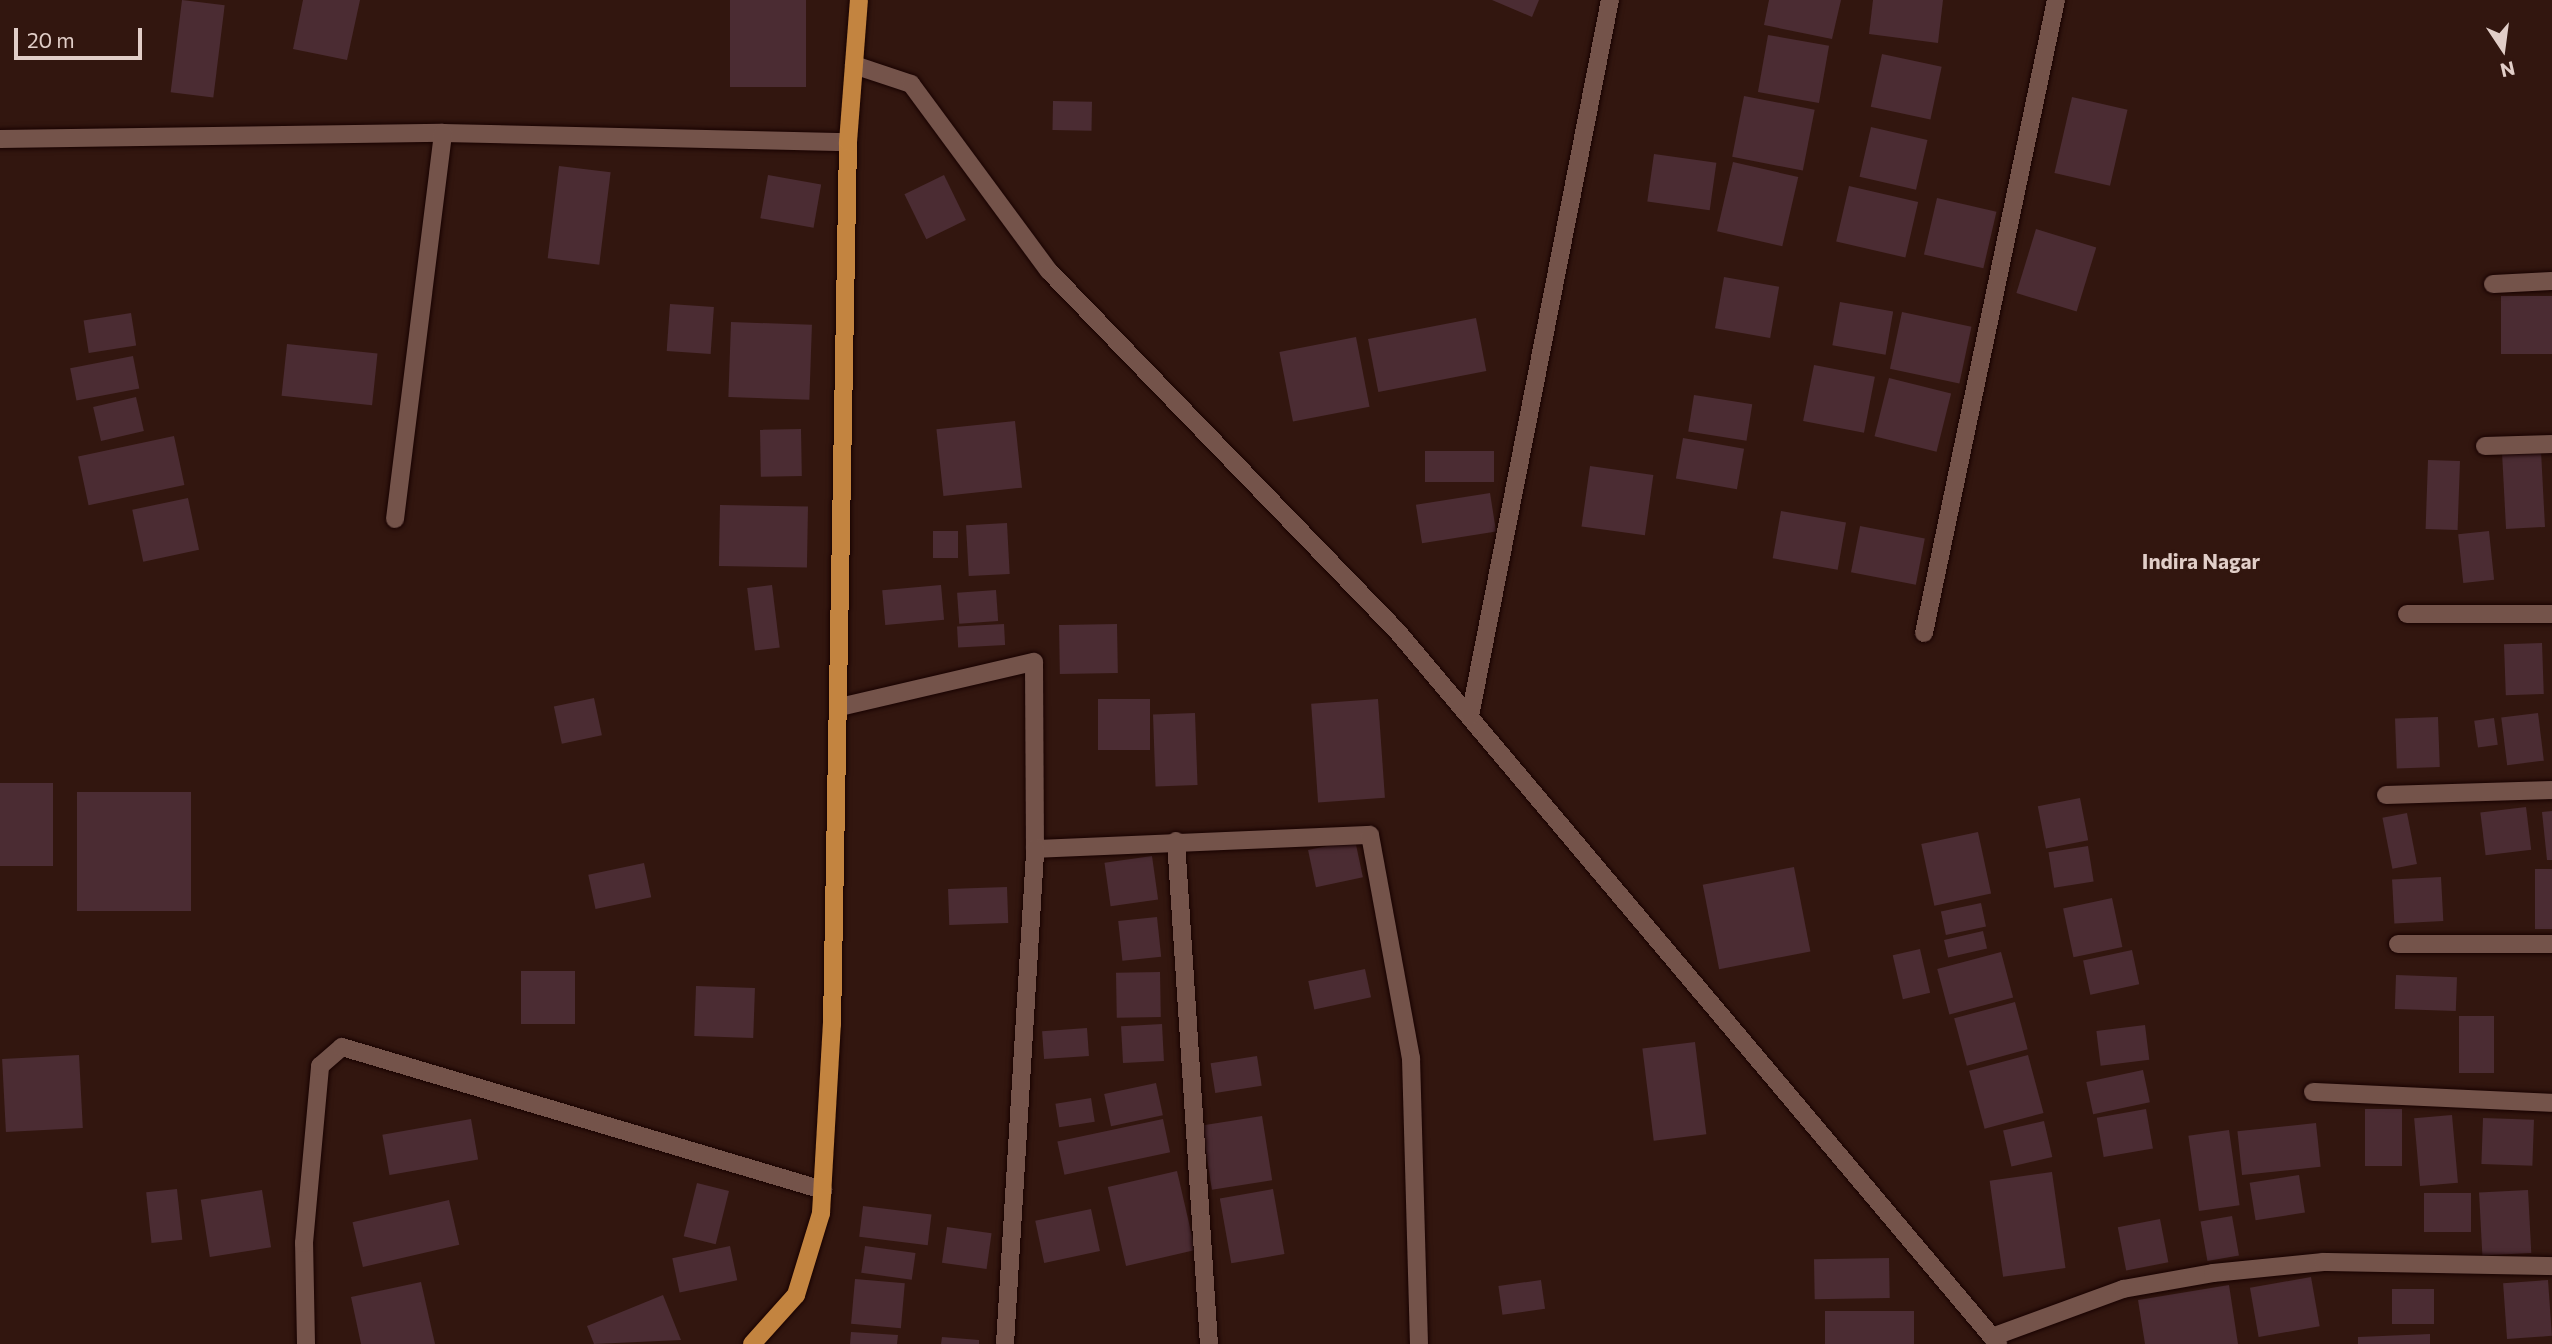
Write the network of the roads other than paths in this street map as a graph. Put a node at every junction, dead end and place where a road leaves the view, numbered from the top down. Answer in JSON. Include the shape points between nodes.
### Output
{"nodes":[{"id":1,"x":859,"y":0,"type":"edge"},
{"id":2,"x":1610,"y":0,"type":"edge"},
{"id":3,"x":2056,"y":0,"type":"edge"},
{"id":4,"x":854,"y":65,"type":"junction"},
{"id":5,"x":443,"y":133,"type":"junction"},
{"id":6,"x":0,"y":139,"type":"edge"},
{"id":7,"x":848,"y":142,"type":"junction"},
{"id":8,"x":2552,"y":281,"type":"edge"},
{"id":9,"x":2493,"y":284,"type":"dead end"},
{"id":10,"x":2552,"y":444,"type":"edge"},
{"id":11,"x":2485,"y":446,"type":"dead end"},
{"id":12,"x":396,"y":519,"type":"dead end"},
{"id":13,"x":2407,"y":614,"type":"dead end"},
{"id":14,"x":2552,"y":614,"type":"edge"},
{"id":15,"x":1924,"y":633,"type":"dead end"},
{"id":16,"x":840,"y":707,"type":"junction"},
{"id":17,"x":1470,"y":716,"type":"junction"},
{"id":18,"x":2552,"y":790,"type":"edge"},
{"id":19,"x":2386,"y":795,"type":"dead end"},
{"id":20,"x":1176,"y":841,"type":"junction"},
{"id":21,"x":1035,"y":849,"type":"junction"},
{"id":22,"x":2398,"y":944,"type":"dead end"},
{"id":23,"x":2552,"y":944,"type":"edge"},
{"id":24,"x":2314,"y":1092,"type":"dead end"},
{"id":25,"x":2552,"y":1103,"type":"edge"},
{"id":26,"x":823,"y":1190,"type":"junction"},
{"id":27,"x":2552,"y":1266,"type":"edge"},
{"id":28,"x":1994,"y":1341,"type":"edge"},
{"id":29,"x":306,"y":1344,"type":"edge"},
{"id":30,"x":752,"y":1344,"type":"edge"},
{"id":31,"x":1005,"y":1344,"type":"edge"},
{"id":32,"x":1209,"y":1344,"type":"edge"},
{"id":33,"x":1419,"y":1344,"type":"edge"}],
"edges":[{"from":1,"to":4,"type":"main road"},
{"from":2,"to":17,"type":"street"},
{"from":3,"to":15,"type":"street"},
{"from":4,"to":7,"type":"main road"},
{"from":4,"to":17,"type":"street","via":[[911,84],[1049,271],[1397,631]]},
{"from":5,"to":6,"type":"street"},
{"from":5,"to":7,"type":"street"},
{"from":5,"to":12,"type":"street"},
{"from":7,"to":16,"type":"main road"},
{"from":8,"to":9,"type":"street"},
{"from":10,"to":11,"type":"street"},
{"from":13,"to":14,"type":"street"},
{"from":16,"to":21,"type":"street","via":[[1034,662]]},
{"from":16,"to":26,"type":"main road"},
{"from":17,"to":28,"type":"street"},
{"from":18,"to":19,"type":"street"},
{"from":20,"to":21,"type":"street"},
{"from":20,"to":32,"type":"street"},
{"from":20,"to":33,"type":"street","via":[[1370,835],[1411,1058]]},
{"from":21,"to":31,"type":"street"},
{"from":22,"to":23,"type":"street"},
{"from":24,"to":25,"type":"street"},
{"from":26,"to":29,"type":"street","via":[[342,1048],[320,1066],[304,1243]]},
{"from":26,"to":30,"type":"main road","via":[[796,1295]]},
{"from":27,"to":28,"type":"street","via":[[2323,1262],[2237,1270],[2123,1289]]}]}
